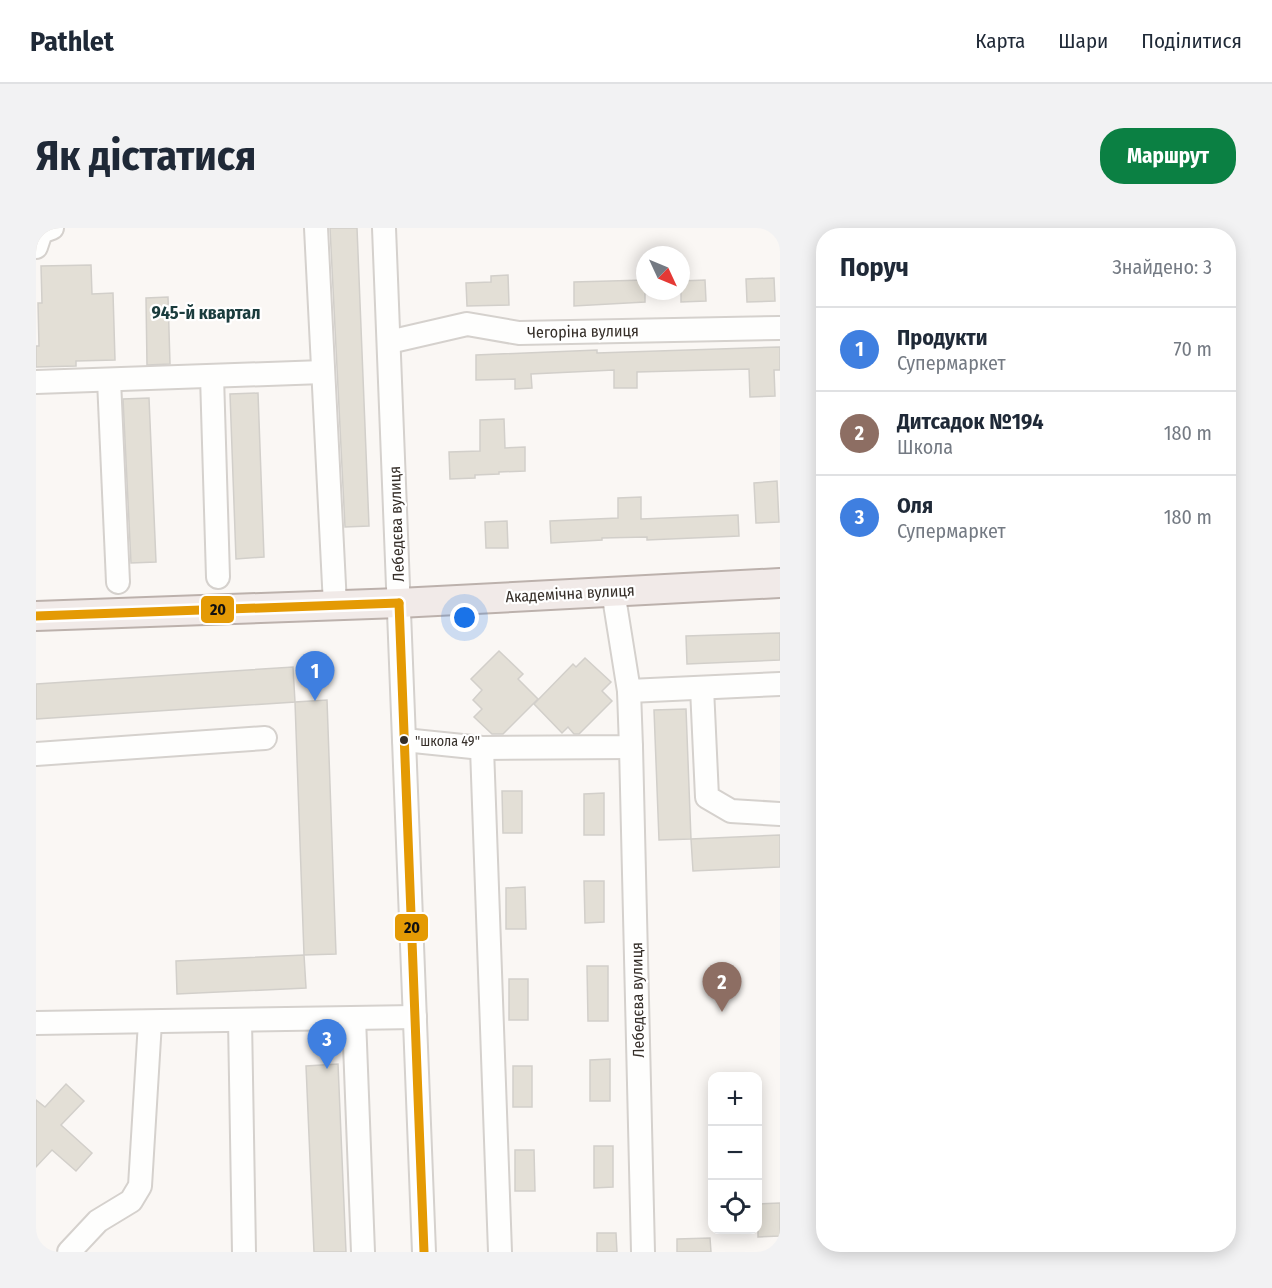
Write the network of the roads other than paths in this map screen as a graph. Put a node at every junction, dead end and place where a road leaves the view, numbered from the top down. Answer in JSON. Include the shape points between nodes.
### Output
{"nodes":[{"id":1,"x":52,"y":228,"type":"edge"},
{"id":2,"x":316,"y":228,"type":"edge"},
{"id":3,"x":384,"y":228,"type":"edge"},
{"id":4,"x":36,"y":248,"type":"edge"},
{"id":5,"x":780,"y":328,"type":"edge"},
{"id":6,"x":389,"y":342,"type":"junction"},
{"id":7,"x":323,"y":372,"type":"junction"},
{"id":8,"x":212,"y":376,"type":"junction"},
{"id":9,"x":109,"y":380,"type":"junction"},
{"id":10,"x":36,"y":382,"type":"edge"},
{"id":11,"x":218,"y":577,"type":"dead end"},
{"id":12,"x":118,"y":582,"type":"dead end"},
{"id":13,"x":780,"y":583,"type":"edge"},
{"id":14,"x":613,"y":591,"type":"junction"},
{"id":15,"x":399,"y":603,"type":"junction"},
{"id":16,"x":335,"y":605,"type":"junction"},
{"id":17,"x":36,"y":616,"type":"edge"},
{"id":18,"x":780,"y":684,"type":"edge"},
{"id":19,"x":702,"y":688,"type":"junction"},
{"id":20,"x":629,"y":691,"type":"junction"},
{"id":21,"x":265,"y":738,"type":"dead end"},
{"id":22,"x":404,"y":740,"type":"junction"},
{"id":23,"x":631,"y":747,"type":"junction"},
{"id":24,"x":482,"y":748,"type":"junction"},
{"id":25,"x":36,"y":754,"type":"edge"},
{"id":26,"x":780,"y":814,"type":"edge"},
{"id":27,"x":415,"y":1017,"type":"junction"},
{"id":28,"x":354,"y":1018,"type":"junction"},
{"id":29,"x":240,"y":1020,"type":"junction"},
{"id":30,"x":150,"y":1022,"type":"junction"},
{"id":31,"x":36,"y":1023,"type":"edge"},
{"id":32,"x":69,"y":1252,"type":"edge"},
{"id":33,"x":244,"y":1252,"type":"edge"},
{"id":34,"x":363,"y":1252,"type":"edge"},
{"id":35,"x":424,"y":1252,"type":"edge"},
{"id":36,"x":500,"y":1252,"type":"edge"},
{"id":37,"x":643,"y":1252,"type":"edge"}],
"edges":[{"from":1,"to":4,"type":"street","via":[[41,232]]},
{"from":2,"to":7,"type":"street"},
{"from":3,"to":6,"type":"street","name":"Лебедєва вулиця"},
{"from":5,"to":6,"type":"street","name":"Чегоріна вулиця","via":[[519,333],[467,324]]},
{"from":6,"to":15,"type":"street","name":"Лебедєва вулиця"},
{"from":7,"to":8,"type":"street"},
{"from":7,"to":16,"type":"street"},
{"from":8,"to":9,"type":"street"},
{"from":8,"to":11,"type":"street"},
{"from":9,"to":10,"type":"street"},
{"from":9,"to":12,"type":"street"},
{"from":13,"to":14,"type":"main road","name":"Академічна вулиця"},
{"from":14,"to":15,"type":"main road","name":"Академічна вулиця"},
{"from":14,"to":20,"type":"street","name":"Лебедєва вулиця"},
{"from":15,"to":16,"type":"main road","name":"Академічна вулиця"},
{"from":15,"to":22,"type":"street","name":"Лебедєва вулиця"},
{"from":16,"to":17,"type":"main road","name":"Академічна вулиця"},
{"from":18,"to":19,"type":"street"},
{"from":19,"to":20,"type":"street"},
{"from":19,"to":26,"type":"street","via":[[707,797],[731,812]]},
{"from":20,"to":23,"type":"street","name":"Лебедєва вулиця"},
{"from":21,"to":25,"type":"street"},
{"from":22,"to":24,"type":"street"},
{"from":22,"to":27,"type":"street","name":"Лебедєва вулиця"},
{"from":23,"to":24,"type":"street"},
{"from":23,"to":37,"type":"street","name":"Лебедєва вулиця"},
{"from":24,"to":36,"type":"street"},
{"from":27,"to":28,"type":"street"},
{"from":27,"to":35,"type":"street","name":"Лебедєва вулиця"},
{"from":28,"to":29,"type":"street"},
{"from":28,"to":34,"type":"street"},
{"from":29,"to":30,"type":"street"},
{"from":29,"to":33,"type":"street"},
{"from":30,"to":31,"type":"street"},
{"from":30,"to":32,"type":"street","via":[[140,1186],[131,1201],[98,1221]]}]}
